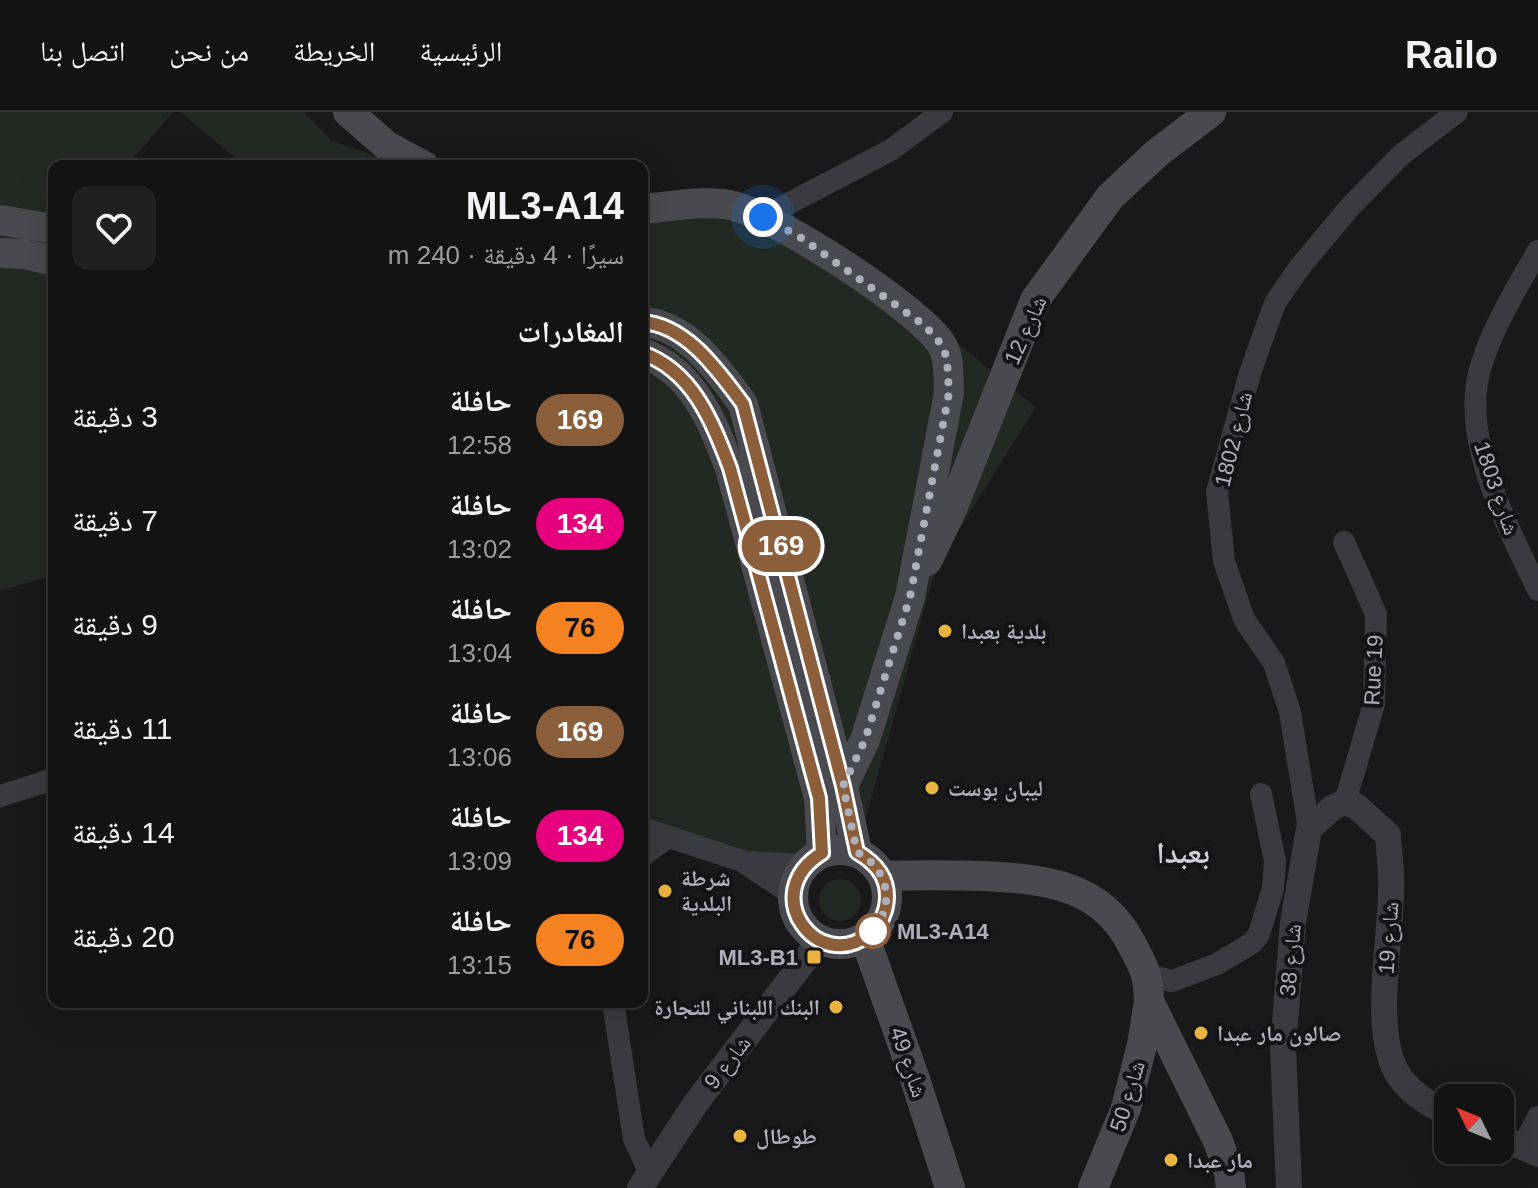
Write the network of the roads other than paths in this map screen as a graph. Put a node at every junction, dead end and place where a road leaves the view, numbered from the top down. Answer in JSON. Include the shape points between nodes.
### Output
{"nodes":[{"id":1,"x":348,"y":112,"type":"edge"},
{"id":2,"x":942,"y":112,"type":"edge"},
{"id":3,"x":1211,"y":112,"type":"edge"},
{"id":4,"x":1457,"y":112,"type":"edge"},
{"id":5,"x":413,"y":160,"type":"edge"},
{"id":6,"x":648,"y":209,"type":"edge"},
{"id":7,"x":763,"y":217,"type":"junction"},
{"id":8,"x":0,"y":220,"type":"edge"},
{"id":9,"x":48,"y":228,"type":"edge"},
{"id":10,"x":1538,"y":251,"type":"edge"},
{"id":11,"x":0,"y":253,"type":"edge"},
{"id":12,"x":48,"y":259,"type":"edge"},
{"id":13,"x":648,"y":324,"type":"edge"},
{"id":14,"x":648,"y":356,"type":"edge"},
{"id":15,"x":1344,"y":542,"type":"dead end"},
{"id":16,"x":1538,"y":590,"type":"edge"},
{"id":17,"x":910,"y":597,"type":"junction"},
{"id":18,"x":48,"y":781,"type":"edge"},
{"id":19,"x":831,"y":792,"type":"junction"},
{"id":20,"x":1261,"y":794,"type":"dead end"},
{"id":21,"x":0,"y":796,"type":"edge"},
{"id":22,"x":1345,"y":802,"type":"junction"},
{"id":23,"x":1309,"y":829,"type":"junction"},
{"id":24,"x":648,"y":830,"type":"edge"},
{"id":25,"x":668,"y":837,"type":"junction"},
{"id":26,"x":648,"y":852,"type":"edge"},
{"id":27,"x":857,"y":852,"type":"junction"},
{"id":28,"x":813,"y":859,"type":"junction"},
{"id":29,"x":742,"y":861,"type":"junction"},
{"id":30,"x":883,"y":876,"type":"junction"},
{"id":31,"x":793,"y":895,"type":"junction"},
{"id":32,"x":865,"y":938,"type":"junction"},
{"id":33,"x":820,"y":940,"type":"junction"},
{"id":34,"x":1149,"y":988,"type":"junction"},
{"id":35,"x":614,"y":1008,"type":"edge"},
{"id":36,"x":1434,"y":1106,"type":"edge"},
{"id":37,"x":1538,"y":1117,"type":"edge"},
{"id":38,"x":1520,"y":1145,"type":"edge"},
{"id":39,"x":645,"y":1180,"type":"edge"},
{"id":40,"x":950,"y":1188,"type":"edge"},
{"id":41,"x":1093,"y":1188,"type":"edge"},
{"id":42,"x":1231,"y":1188,"type":"edge"},
{"id":43,"x":1289,"y":1188,"type":"edge"}],
"edges":[{"from":1,"to":5,"type":"main road","via":[[387,146]]},
{"from":2,"to":7,"type":"street","via":[[891,150]]},
{"from":3,"to":17,"type":"main road","name":"شارع 12","via":[[1110,197],[1035,300],[952,509]]},
{"from":4,"to":23,"type":"street","name":"شارع 1802","via":[[1401,155],[1350,207],[1275,303],[1217,492],[1224,561],[1244,619],[1274,663],[1290,712]]},
{"from":6,"to":7,"type":"main road","via":[[713,204]]},
{"from":7,"to":17,"type":"main road","via":[[880,291],[943,346],[949,393]]},
{"from":8,"to":9,"type":"main road"},
{"from":10,"to":16,"type":"street","name":"شارع 1803","via":[[1494,334],[1476,391],[1484,463]]},
{"from":11,"to":12,"type":"main road"},
{"from":13,"to":19,"type":"main road","via":[[683,336],[743,404]]},
{"from":14,"to":19,"type":"main road","via":[[685,381],[712,422]]},
{"from":15,"to":22,"type":"street","name":"Rue 19","via":[[1376,614],[1374,704]]},
{"from":17,"to":19,"type":"main road","via":[[865,740]]},
{"from":18,"to":21,"type":"street"},
{"from":19,"to":27,"type":"main road"},
{"from":19,"to":28,"type":"main road"},
{"from":20,"to":34,"type":"street","via":[[1275,861],[1259,934],[1229,957]]},
{"from":22,"to":23,"type":"street"},
{"from":22,"to":36,"type":"street","name":"شارع 19","via":[[1388,835],[1387,1039],[1399,1077]]},
{"from":23,"to":43,"type":"street","name":"شارع 38","via":[[1293,923],[1283,1047]]},
{"from":24,"to":25,"type":"street"},
{"from":25,"to":26,"type":"street"},
{"from":25,"to":29,"type":"street"},
{"from":27,"to":28,"type":"main road","via":[[833,850]]},
{"from":27,"to":30,"type":"main road"},
{"from":28,"to":29,"type":"street"},
{"from":28,"to":31,"type":"main road"},
{"from":29,"to":31,"type":"street"},
{"from":30,"to":32,"type":"main road","via":[[883,917]]},
{"from":30,"to":34,"type":"main road","via":[[1031,878],[1075,890],[1125,931]]},
{"from":31,"to":33,"type":"main road","via":[[800,924]]},
{"from":32,"to":33,"type":"main road","via":[[835,944]]},
{"from":32,"to":40,"type":"main road","name":"شارع 49"},
{"from":33,"to":39,"type":"street","name":"شارع 9","via":[[696,1103]]},
{"from":34,"to":41,"type":"main road","name":"شارع 50","via":[[1126,1108]]},
{"from":34,"to":42,"type":"main road","via":[[1218,1141]]},
{"from":35,"to":39,"type":"street"},
{"from":37,"to":38,"type":"street"}]}
